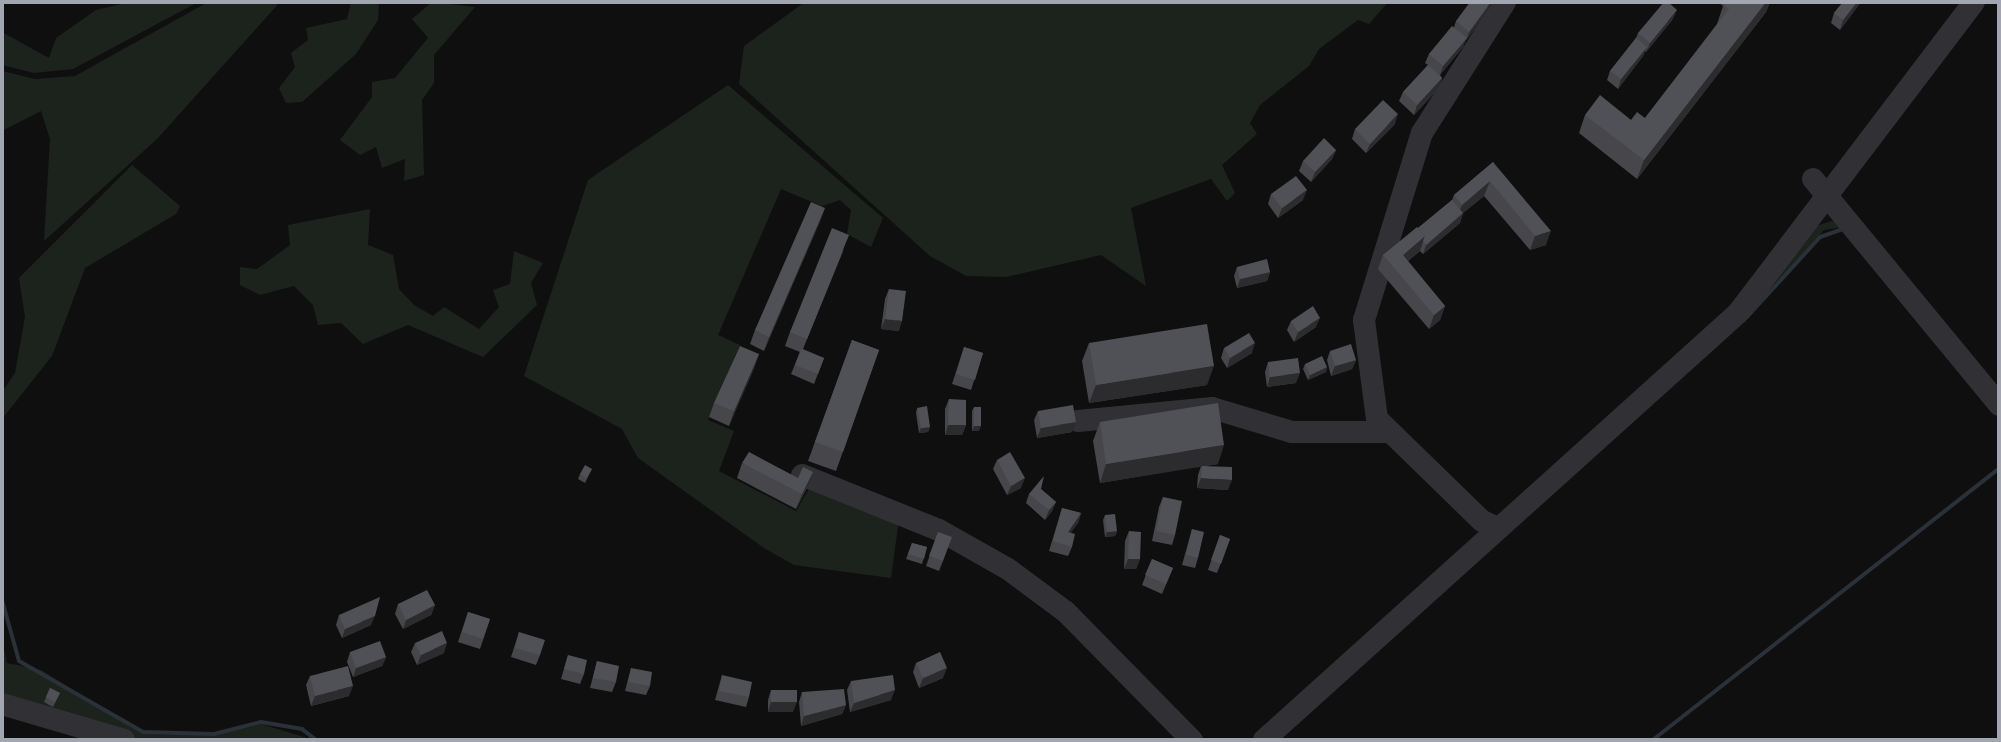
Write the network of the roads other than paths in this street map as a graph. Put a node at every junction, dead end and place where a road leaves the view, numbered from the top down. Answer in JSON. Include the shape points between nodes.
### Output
{"nodes":[{"id":1,"x":1505,"y":2,"type":"edge"},
{"id":2,"x":1974,"y":2,"type":"edge"},
{"id":3,"x":1813,"y":179,"type":"dead end"},
{"id":4,"x":1830,"y":199,"type":"junction"},
{"id":5,"x":1999,"y":405,"type":"edge"},
{"id":6,"x":1078,"y":421,"type":"edge"},
{"id":7,"x":1386,"y":432,"type":"junction"},
{"id":8,"x":802,"y":475,"type":"edge"},
{"id":9,"x":1498,"y":528,"type":"junction"},
{"id":10,"x":2,"y":704,"type":"edge"},
{"id":11,"x":124,"y":740,"type":"edge"},
{"id":12,"x":1192,"y":740,"type":"edge"},
{"id":13,"x":1264,"y":740,"type":"edge"}],
"edges":[{"from":1,"to":7,"type":"street","via":[[1422,133],[1366,298],[1371,381]]},
{"from":2,"to":4,"type":"street"},
{"from":3,"to":4,"type":"street"},
{"from":4,"to":5,"type":"street"},
{"from":4,"to":9,"type":"street","via":[[1738,313]]},
{"from":6,"to":7,"type":"street","via":[[1212,408],[1292,432]]},
{"from":7,"to":9,"type":"street","via":[[1482,521]]},
{"from":8,"to":12,"type":"street","via":[[939,530],[1008,569],[1066,612]]},
{"from":9,"to":13,"type":"street"},
{"from":10,"to":11,"type":"street"}]}
